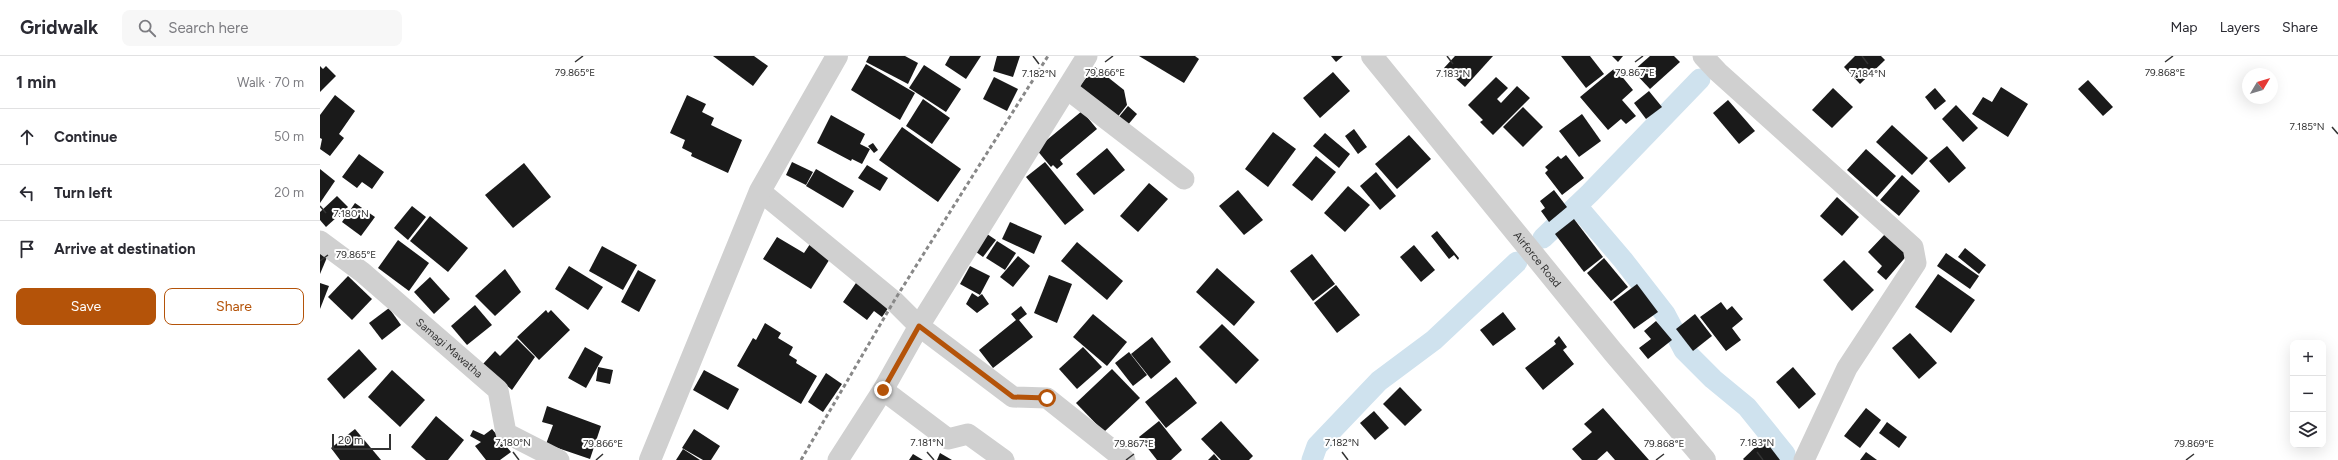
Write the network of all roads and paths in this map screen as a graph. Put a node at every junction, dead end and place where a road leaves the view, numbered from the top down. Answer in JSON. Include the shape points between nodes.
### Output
{"nodes":[{"id":1,"x":838,"y":56,"type":"edge"},
{"id":2,"x":1087,"y":56,"type":"edge"},
{"id":3,"x":1372,"y":56,"type":"edge"},
{"id":4,"x":1703,"y":56,"type":"edge"},
{"id":5,"x":1067,"y":89,"type":"junction"},
{"id":6,"x":1184,"y":179,"type":"dead end"},
{"id":7,"x":760,"y":191,"type":"junction"},
{"id":8,"x":320,"y":241,"type":"edge"},
{"id":9,"x":919,"y":326,"type":"junction"},
{"id":10,"x":883,"y":390,"type":"junction"},
{"id":11,"x":559,"y":460,"type":"edge"},
{"id":12,"x":650,"y":460,"type":"edge"},
{"id":13,"x":838,"y":460,"type":"edge"},
{"id":14,"x":1004,"y":460,"type":"edge"},
{"id":15,"x":1125,"y":460,"type":"edge"},
{"id":16,"x":1705,"y":460,"type":"edge"},
{"id":17,"x":1804,"y":460,"type":"edge"}],
"edges":[{"from":1,"to":7,"type":"street"},
{"from":2,"to":5,"type":"street"},
{"from":3,"to":16,"type":"street","name":"Airforce Road","via":[[1613,352]]},
{"from":4,"to":17,"type":"street","via":[[1913,247],[1916,263],[1847,368]]},
{"from":5,"to":6,"type":"street"},
{"from":5,"to":9,"type":"street"},
{"from":7,"to":9,"type":"street","via":[[894,301]]},
{"from":7,"to":12,"type":"street"},
{"from":8,"to":11,"type":"street","name":"Samagi Mawatha","via":[[362,272],[498,390],[506,433]]},
{"from":9,"to":10,"type":"street"},
{"from":9,"to":15,"type":"street","via":[[1013,397],[1047,398]]},
{"from":10,"to":13,"type":"street"},
{"from":10,"to":14,"type":"street","via":[[948,439],[968,434]]}]}
